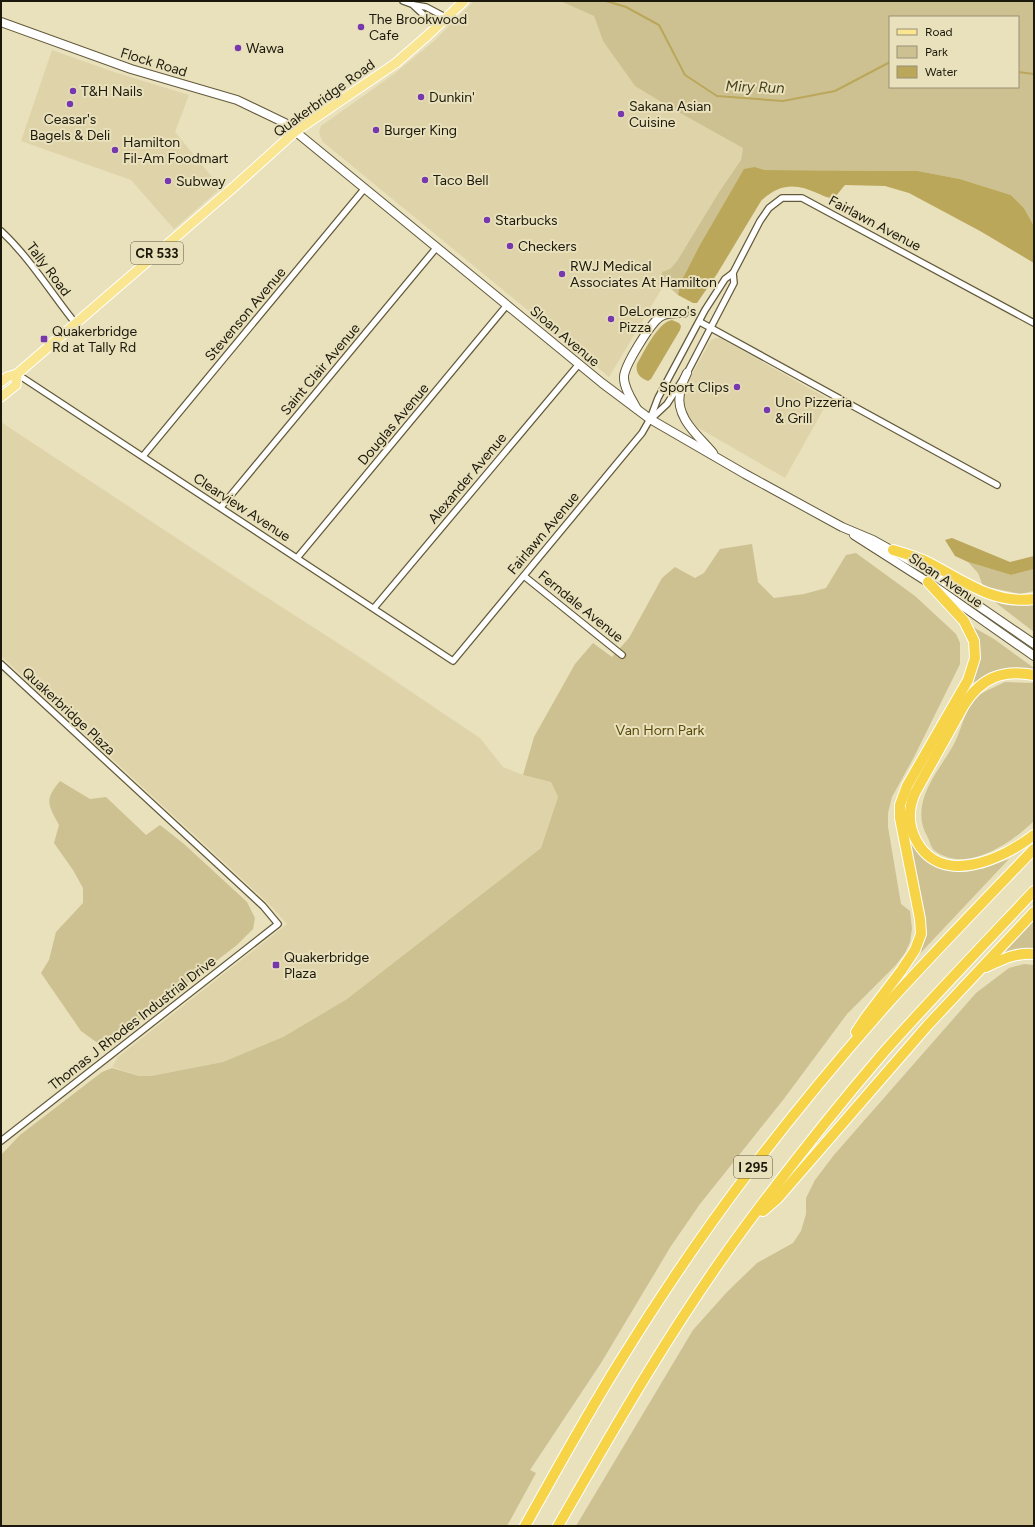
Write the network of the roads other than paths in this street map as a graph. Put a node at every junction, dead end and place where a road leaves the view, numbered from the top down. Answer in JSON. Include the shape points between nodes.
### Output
{"nodes":[{"id":1,"x":403,"y":1,"type":"edge"},
{"id":2,"x":464,"y":1,"type":"edge"},
{"id":3,"x":414,"y":5,"type":"junction"},
{"id":4,"x":447,"y":18,"type":"junction"},
{"id":5,"x":1,"y":22,"type":"edge"},
{"id":6,"x":437,"y":28,"type":"junction"},
{"id":7,"x":296,"y":131,"type":"junction"},
{"id":8,"x":365,"y":188,"type":"junction"},
{"id":9,"x":1,"y":230,"type":"edge"},
{"id":10,"x":437,"y":247,"type":"junction"},
{"id":11,"x":733,"y":273,"type":"junction"},
{"id":12,"x":507,"y":305,"type":"junction"},
{"id":13,"x":684,"y":313,"type":"dead end"},
{"id":14,"x":700,"y":322,"type":"junction"},
{"id":15,"x":1034,"y":323,"type":"edge"},
{"id":16,"x":76,"y":324,"type":"junction"},
{"id":17,"x":711,"y":328,"type":"junction"},
{"id":18,"x":578,"y":364,"type":"junction"},
{"id":19,"x":687,"y":373,"type":"junction"},
{"id":20,"x":17,"y":374,"type":"junction"},
{"id":21,"x":1,"y":382,"type":"edge"},
{"id":22,"x":1,"y":397,"type":"edge"},
{"id":23,"x":637,"y":410,"type":"junction"},
{"id":24,"x":650,"y":419,"type":"junction"},
{"id":25,"x":143,"y":456,"type":"junction"},
{"id":26,"x":718,"y":458,"type":"junction"},
{"id":27,"x":997,"y":485,"type":"dead end"},
{"id":28,"x":221,"y":507,"type":"junction"},
{"id":29,"x":842,"y":527,"type":"junction"},
{"id":30,"x":893,"y":550,"type":"junction"},
{"id":31,"x":297,"y":558,"type":"junction"},
{"id":32,"x":524,"y":576,"type":"junction"},
{"id":33,"x":928,"y":582,"type":"junction"},
{"id":34,"x":1034,"y":599,"type":"edge"},
{"id":35,"x":374,"y":608,"type":"junction"},
{"id":36,"x":1034,"y":644,"type":"edge"},
{"id":37,"x":622,"y":655,"type":"dead end"},
{"id":38,"x":1034,"y":656,"type":"edge"},
{"id":39,"x":452,"y":661,"type":"joint"},
{"id":40,"x":1,"y":664,"type":"edge"},
{"id":41,"x":1034,"y":676,"type":"edge"},
{"id":42,"x":1034,"y":835,"type":"edge"},
{"id":43,"x":1034,"y":849,"type":"edge"},
{"id":44,"x":1034,"y":891,"type":"edge"},
{"id":45,"x":1034,"y":912,"type":"edge"},
{"id":46,"x":278,"y":924,"type":"joint"},
{"id":47,"x":1034,"y":954,"type":"edge"},
{"id":48,"x":979,"y":971,"type":"junction"},
{"id":49,"x":840,"y":1058,"type":"junction"},
{"id":50,"x":1,"y":1141,"type":"edge"},
{"id":51,"x":747,"y":1224,"type":"junction"},
{"id":52,"x":525,"y":1526,"type":"edge"},
{"id":53,"x":558,"y":1526,"type":"edge"}],
"edges":[{"from":1,"to":3,"type":"street"},
{"from":2,"to":4,"type":"main road","name":"Quakerbridge Road","number":"CR 533"},
{"from":3,"to":4,"type":"street","via":[[426,7]]},
{"from":3,"to":6,"type":"street"},
{"from":4,"to":6,"type":"main road","name":"Quakerbridge Road","number":"CR 533"},
{"from":5,"to":7,"type":"main road","name":"Flock Road","via":[[132,69],[237,100]]},
{"from":6,"to":7,"type":"main road","name":"Quakerbridge Road","number":"CR 533","via":[[381,74]]},
{"from":7,"to":8,"type":"main road","name":"Sloan Avenue"},
{"from":7,"to":16,"type":"main road","name":"Quakerbridge Road","number":"CR 533"},
{"from":8,"to":10,"type":"main road","name":"Sloan Avenue"},
{"from":8,"to":25,"type":"street","name":"Stevenson Avenue"},
{"from":9,"to":16,"type":"street","name":"Tally Road","via":[[36,270]]},
{"from":10,"to":12,"type":"main road","name":"Sloan Avenue"},
{"from":10,"to":28,"type":"street","name":"Saint Clair Avenue"},
{"from":11,"to":14,"type":"street","name":"Fairlawn Avenue","via":[[725,278]]},
{"from":11,"to":15,"type":"street","name":"Fairlawn Avenue","via":[[769,208],[782,198],[802,198]]},
{"from":11,"to":17,"type":"street","name":"Fairlawn Avenue","via":[[734,283]]},
{"from":12,"to":18,"type":"main road","name":"Sloan Avenue"},
{"from":12,"to":31,"type":"street","name":"Douglas Avenue"},
{"from":13,"to":23,"type":"main road","via":[[669,313],[657,318],[627,366],[624,381]]},
{"from":14,"to":17,"type":"street"},
{"from":14,"to":24,"type":"street","name":"Fairlawn Avenue","via":[[658,398]]},
{"from":16,"to":20,"type":"main road","name":"Quakerbridge Road","number":"CR 533"},
{"from":17,"to":19,"type":"street","name":"Fairlawn Avenue"},
{"from":17,"to":27,"type":"street"},
{"from":18,"to":23,"type":"main road","name":"Sloan Avenue"},
{"from":18,"to":35,"type":"street","name":"Alexander Avenue"},
{"from":19,"to":24,"type":"street","name":"Fairlawn Avenue","via":[[667,404]]},
{"from":19,"to":26,"type":"main road","via":[[680,394],[680,411]]},
{"from":20,"to":21,"type":"main road","name":"Quakerbridge Road","number":"CR 533"},
{"from":20,"to":22,"type":"main road","name":"Quakerbridge Road","number":"CR 533","via":[[16,385]]},
{"from":20,"to":25,"type":"street","name":"Clearview Avenue"},
{"from":23,"to":24,"type":"main road","name":"Sloan Avenue"},
{"from":24,"to":26,"type":"main road","name":"Sloan Avenue"},
{"from":24,"to":32,"type":"street","name":"Fairlawn Avenue","via":[[639,437]]},
{"from":25,"to":28,"type":"street","name":"Clearview Avenue"},
{"from":26,"to":29,"type":"main road","name":"Sloan Avenue"},
{"from":28,"to":31,"type":"street","name":"Clearview Avenue"},
{"from":29,"to":30,"type":"main road","name":"Sloan Avenue"},
{"from":29,"to":33,"type":"main road","name":"Sloan Avenue"},
{"from":30,"to":34,"type":"highway","via":[[922,559],[974,588],[992,595],[1016,600]]},
{"from":30,"to":36,"type":"main road","name":"Sloan Avenue","via":[[936,576]]},
{"from":31,"to":35,"type":"street","name":"Clearview Avenue"},
{"from":32,"to":37,"type":"street","name":"Ferndale Avenue"},
{"from":32,"to":39,"type":"street","name":"Fairlawn Avenue"},
{"from":33,"to":38,"type":"main road","name":"Sloan Avenue"},
{"from":33,"to":49,"type":"highway","via":[[967,624],[975,647],[974,664],[966,684],[907,786],[900,805],[900,824],[920,919],[919,942]]},
{"from":35,"to":39,"type":"street","name":"Clearview Avenue"},
{"from":40,"to":46,"type":"street","name":"Quakerbridge Plaza","via":[[263,906]]},
{"from":41,"to":42,"type":"highway","via":[[999,675],[985,682],[974,692],[915,793],[909,817],[913,834],[921,848],[933,859],[955,866],[991,860],[1010,852]]},
{"from":43,"to":49,"type":"highway","number":"I 295"},
{"from":44,"to":51,"type":"highway","number":"I 295","via":[[885,1052],[815,1136]]},
{"from":45,"to":48,"type":"highway"},
{"from":46,"to":50,"type":"street","name":"Thomas J Rhodes Industrial Drive"},
{"from":47,"to":48,"type":"highway","via":[[1007,958]]},
{"from":48,"to":51,"type":"highway","via":[[917,1037],[777,1199]]},
{"from":49,"to":52,"type":"highway","number":"I 295","via":[[747,1174],[666,1290],[606,1385]]},
{"from":51,"to":53,"type":"highway","number":"I 295","via":[[663,1347]]}]}
